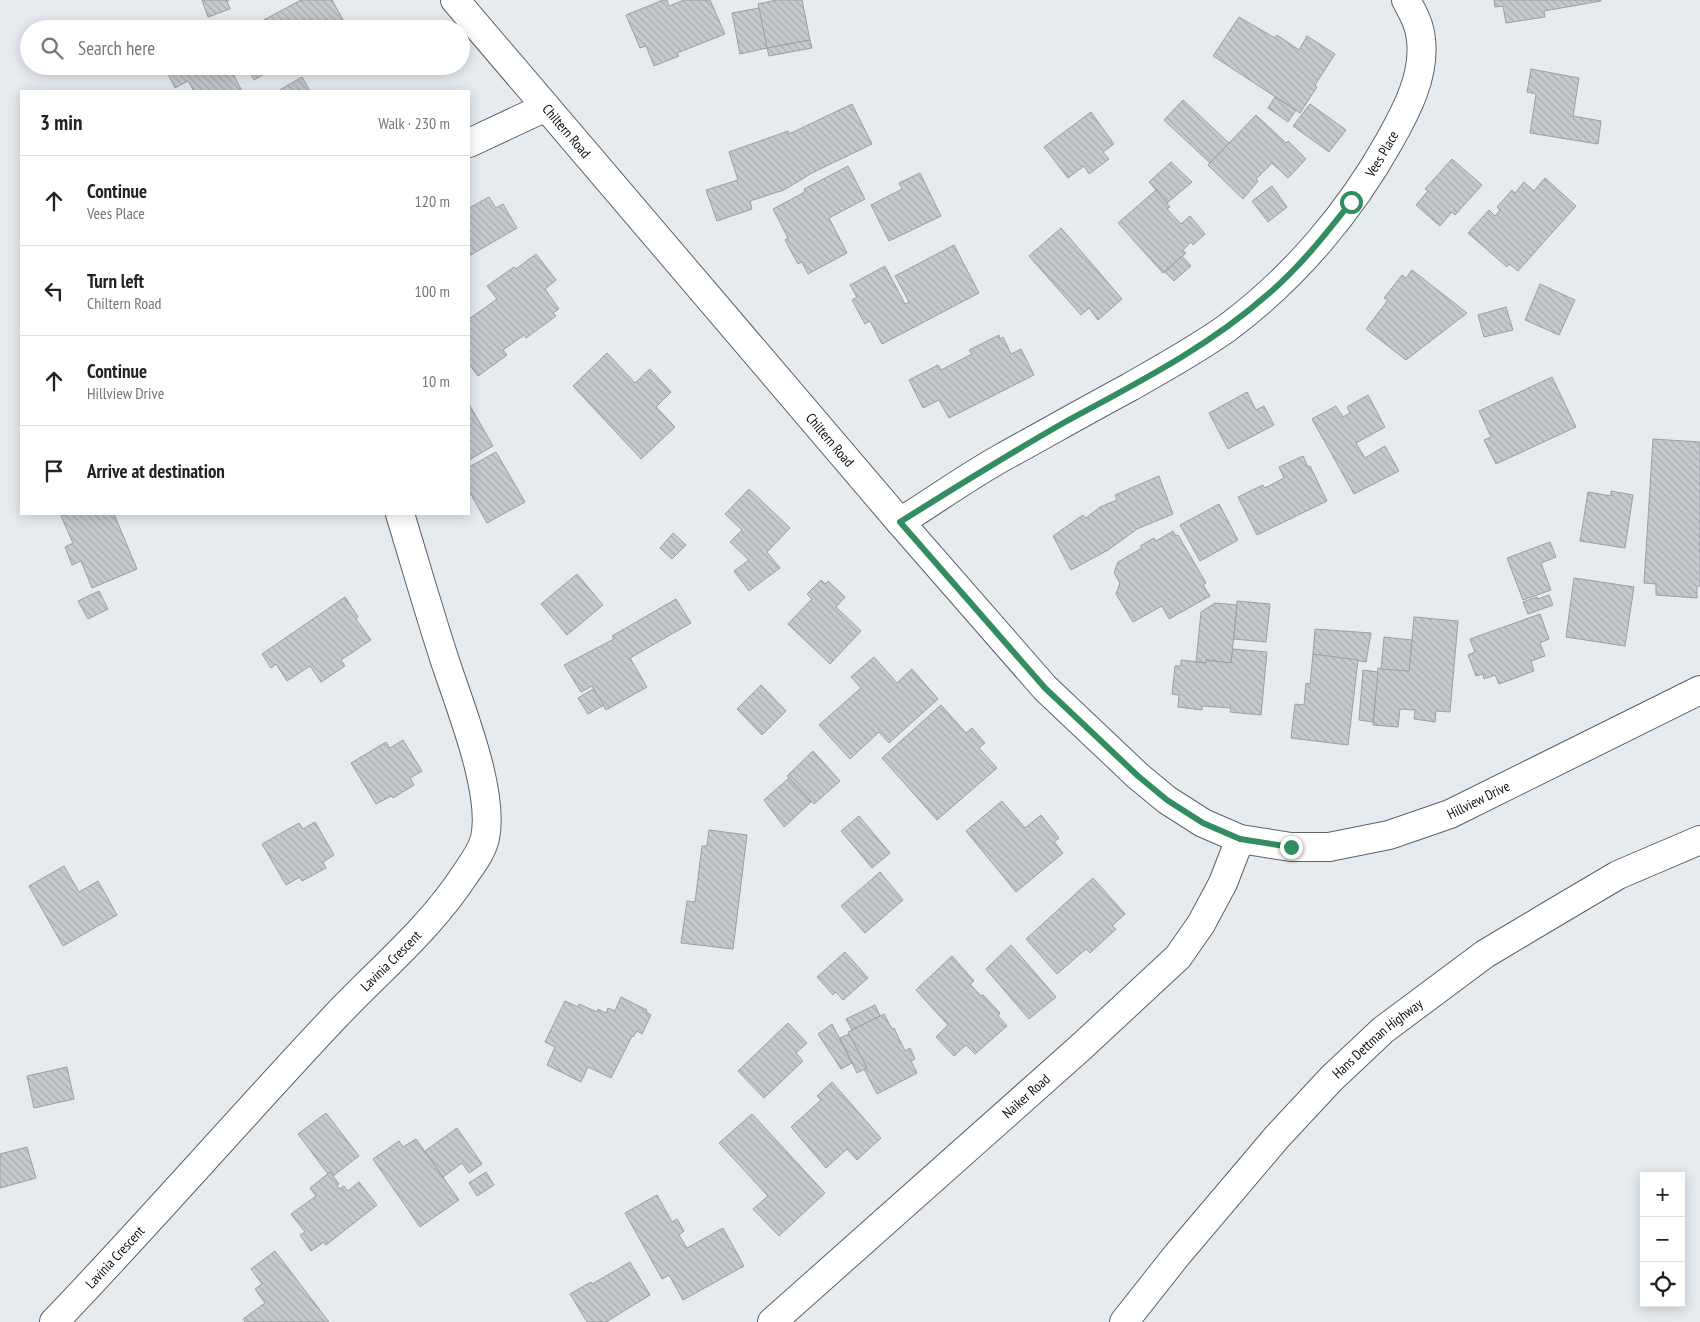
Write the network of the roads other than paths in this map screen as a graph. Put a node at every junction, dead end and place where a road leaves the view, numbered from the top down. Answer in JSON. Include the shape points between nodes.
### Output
{"nodes":[{"id":1,"x":455,"y":0,"type":"edge"},
{"id":2,"x":1406,"y":0,"type":"edge"},
{"id":3,"x":546,"y":107,"type":"junction"},
{"id":4,"x":470,"y":143,"type":"edge"},
{"id":5,"x":400,"y":515,"type":"edge"},
{"id":6,"x":900,"y":522,"type":"junction"},
{"id":7,"x":1700,"y":690,"type":"edge"},
{"id":8,"x":1240,"y":839,"type":"junction"},
{"id":9,"x":1700,"y":840,"type":"edge"},
{"id":10,"x":54,"y":1322,"type":"edge"},
{"id":11,"x":772,"y":1322,"type":"edge"},
{"id":12,"x":1124,"y":1322,"type":"edge"}],
"edges":[{"from":1,"to":3,"type":"street","name":"Chiltern Road"},
{"from":2,"to":6,"type":"street","name":"Vees Place","via":[[1421,40],[1420,67],[1412,93],[1376,166],[1314,248],[1268,295],[1192,352],[1000,459]]},
{"from":3,"to":4,"type":"street"},
{"from":3,"to":6,"type":"street","name":"Chiltern Road"},
{"from":5,"to":10,"type":"street","name":"Lavinia Crescent","via":[[476,760],[487,809],[485,840],[455,891],[433,917],[334,1018]]},
{"from":6,"to":8,"type":"street","name":"Chiltern Road","via":[[1045,688],[1138,776],[1203,823]]},
{"from":7,"to":8,"type":"street","name":"Hillview Drive","via":[[1450,814],[1389,835],[1329,847],[1291,847]]},
{"from":8,"to":11,"type":"street","name":"Naiker Road","via":[[1223,883],[1201,924],[1178,957]]},
{"from":9,"to":12,"type":"street","name":"Hans Dettman Highway","via":[[1618,875],[1485,954],[1383,1030],[1277,1137]]}]}
